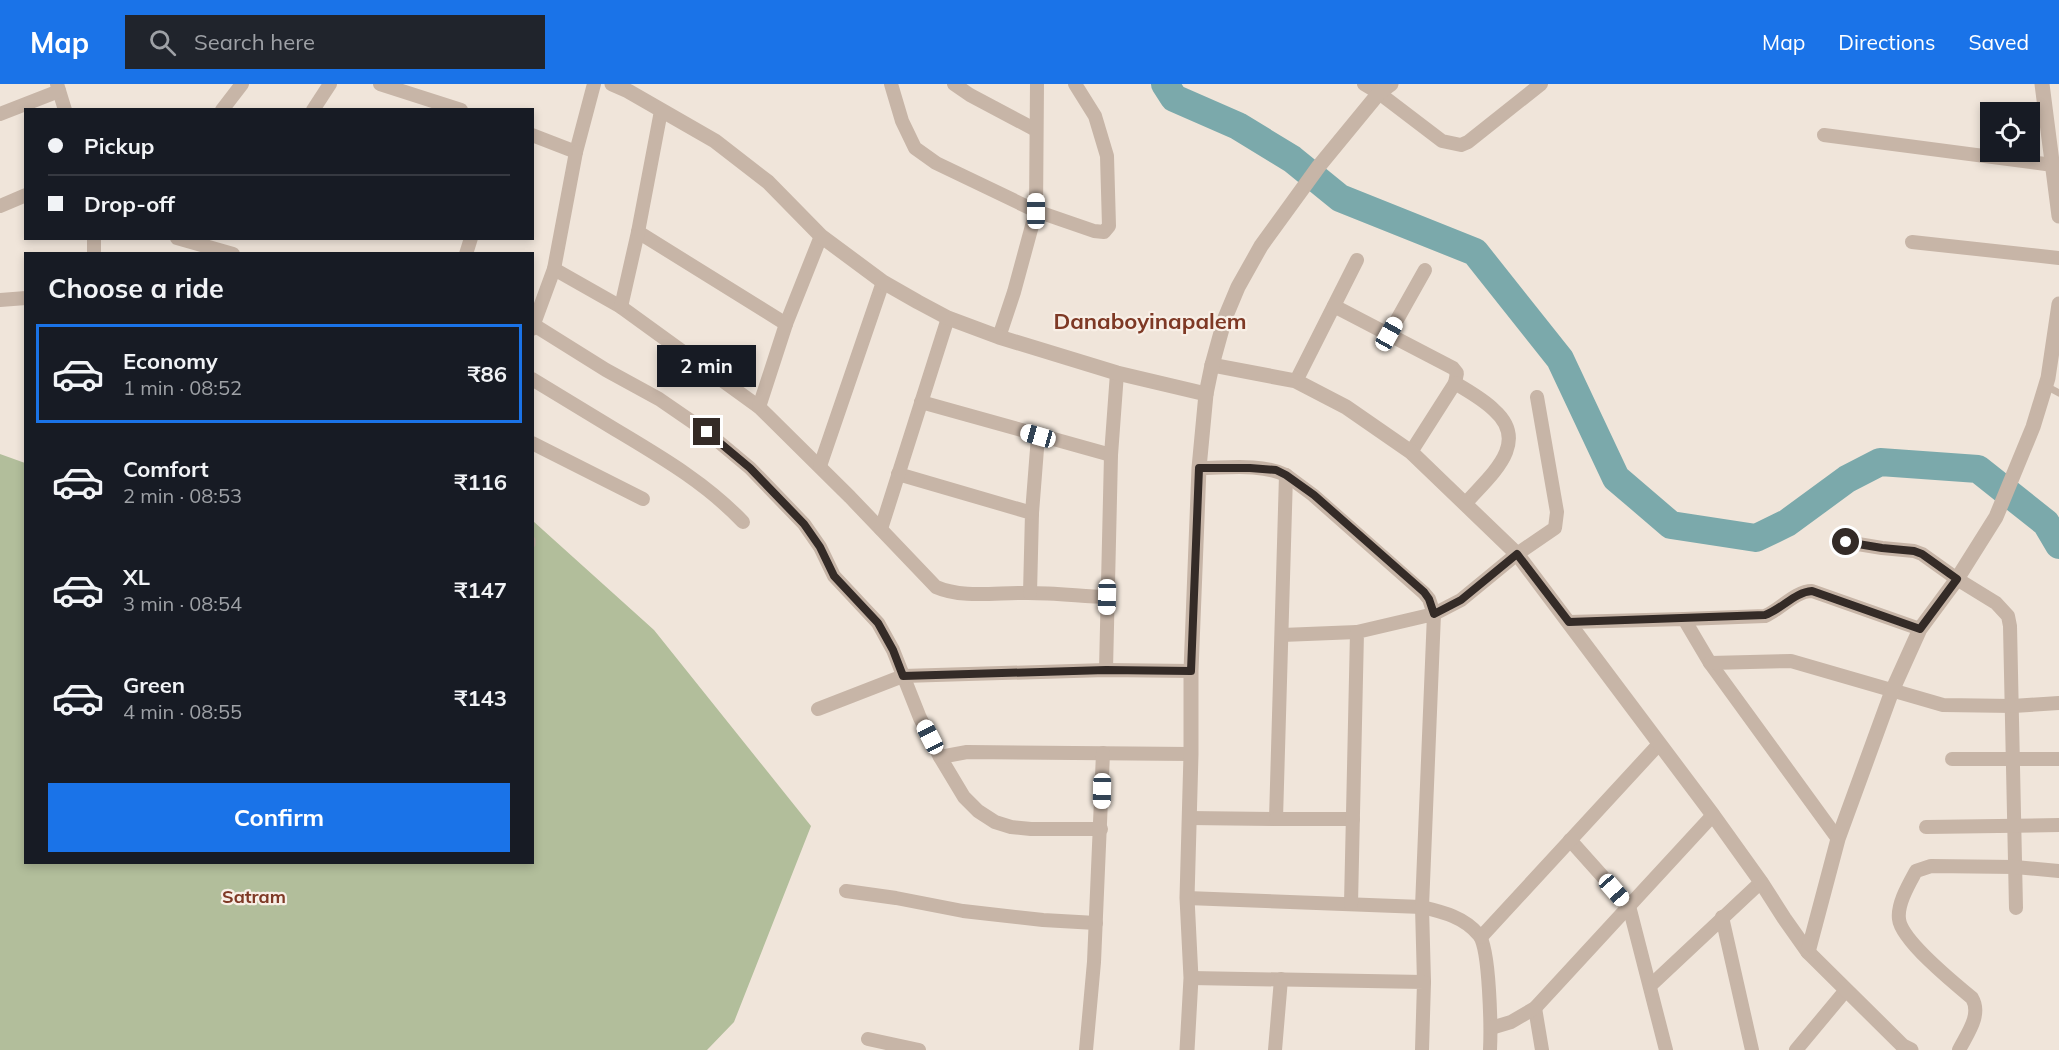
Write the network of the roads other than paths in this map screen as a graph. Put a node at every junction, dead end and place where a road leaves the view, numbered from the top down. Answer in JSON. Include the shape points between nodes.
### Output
{"nodes":[{"id":1,"x":242,"y":84,"type":"edge"},
{"id":2,"x":330,"y":84,"type":"edge"},
{"id":3,"x":380,"y":84,"type":"edge"},
{"id":4,"x":594,"y":84,"type":"edge"},
{"id":5,"x":612,"y":84,"type":"edge"},
{"id":6,"x":891,"y":84,"type":"edge"},
{"id":7,"x":954,"y":84,"type":"edge"},
{"id":8,"x":1037,"y":84,"type":"edge"},
{"id":9,"x":1074,"y":84,"type":"edge"},
{"id":10,"x":1364,"y":84,"type":"edge"},
{"id":11,"x":1541,"y":84,"type":"edge"},
{"id":12,"x":2042,"y":84,"type":"edge"},
{"id":13,"x":58,"y":87,"type":"edge"},
{"id":14,"x":1385,"y":89,"type":"edge"},
{"id":15,"x":434,"y":105,"type":"edge"},
{"id":16,"x":64,"y":108,"type":"edge"},
{"id":17,"x":224,"y":108,"type":"edge"},
{"id":18,"x":314,"y":108,"type":"edge"},
{"id":19,"x":450,"y":108,"type":"edge"},
{"id":20,"x":661,"y":111,"type":"junction"},
{"id":21,"x":0,"y":114,"type":"edge"},
{"id":22,"x":1036,"y":130,"type":"junction"},
{"id":23,"x":1824,"y":135,"type":"dead end"},
{"id":24,"x":534,"y":136,"type":"edge"},
{"id":25,"x":576,"y":152,"type":"junction"},
{"id":26,"x":2053,"y":165,"type":"junction"},
{"id":27,"x":24,"y":196,"type":"edge"},
{"id":28,"x":0,"y":206,"type":"edge"},
{"id":29,"x":1036,"y":211,"type":"junction"},
{"id":30,"x":2059,"y":216,"type":"edge"},
{"id":31,"x":638,"y":232,"type":"junction"},
{"id":32,"x":821,"y":236,"type":"junction"},
{"id":33,"x":184,"y":240,"type":"edge"},
{"id":34,"x":1912,"y":242,"type":"dead end"},
{"id":35,"x":226,"y":252,"type":"edge"},
{"id":36,"x":2059,"y":258,"type":"edge"},
{"id":37,"x":1358,"y":260,"type":"dead end"},
{"id":38,"x":554,"y":269,"type":"junction"},
{"id":39,"x":1425,"y":270,"type":"dead end"},
{"id":40,"x":883,"y":282,"type":"junction"},
{"id":41,"x":24,"y":298,"type":"edge"},
{"id":42,"x":0,"y":300,"type":"edge"},
{"id":43,"x":2059,"y":304,"type":"edge"},
{"id":44,"x":1334,"y":306,"type":"junction"},
{"id":45,"x":621,"y":307,"type":"junction"},
{"id":46,"x":948,"y":318,"type":"junction"},
{"id":47,"x":534,"y":324,"type":"edge"},
{"id":48,"x":786,"y":324,"type":"junction"},
{"id":49,"x":534,"y":328,"type":"edge"},
{"id":50,"x":1389,"y":334,"type":"junction"},
{"id":51,"x":999,"y":337,"type":"junction"},
{"id":52,"x":1212,"y":365,"type":"junction"},
{"id":53,"x":1118,"y":373,"type":"junction"},
{"id":54,"x":534,"y":380,"type":"edge"},
{"id":55,"x":1296,"y":381,"type":"junction"},
{"id":56,"x":1455,"y":383,"type":"junction"},
{"id":57,"x":2052,"y":390,"type":"edge"},
{"id":58,"x":1206,"y":394,"type":"junction"},
{"id":59,"x":1537,"y":397,"type":"dead end"},
{"id":60,"x":921,"y":402,"type":"junction"},
{"id":61,"x":759,"y":407,"type":"junction"},
{"id":62,"x":1038,"y":436,"type":"junction"},
{"id":63,"x":534,"y":443,"type":"edge"},
{"id":64,"x":1411,"y":452,"type":"junction"},
{"id":65,"x":1111,"y":455,"type":"junction"},
{"id":66,"x":820,"y":466,"type":"junction"},
{"id":67,"x":1199,"y":468,"type":"junction"},
{"id":68,"x":898,"y":474,"type":"junction"},
{"id":69,"x":1286,"y":475,"type":"junction"},
{"id":70,"x":643,"y":499,"type":"dead end"},
{"id":71,"x":1466,"y":504,"type":"junction"},
{"id":72,"x":1032,"y":513,"type":"junction"},
{"id":73,"x":743,"y":522,"type":"dead end"},
{"id":74,"x":880,"y":529,"type":"junction"},
{"id":75,"x":1846,"y":542,"type":"dead end"},
{"id":76,"x":1517,"y":554,"type":"junction"},
{"id":77,"x":1957,"y":579,"type":"junction"},
{"id":78,"x":1030,"y":593,"type":"junction"},
{"id":79,"x":1107,"y":597,"type":"junction"},
{"id":80,"x":1434,"y":614,"type":"junction"},
{"id":81,"x":1684,"y":619,"type":"junction"},
{"id":82,"x":1569,"y":622,"type":"junction"},
{"id":83,"x":1920,"y":629,"type":"junction"},
{"id":84,"x":1357,"y":632,"type":"junction"},
{"id":85,"x":1282,"y":635,"type":"junction"},
{"id":86,"x":1710,"y":663,"type":"junction"},
{"id":87,"x":1106,"y":670,"type":"junction"},
{"id":88,"x":1191,"y":671,"type":"junction"},
{"id":89,"x":903,"y":676,"type":"junction"},
{"id":90,"x":1892,"y":691,"type":"junction"},
{"id":91,"x":2059,"y":703,"type":"edge"},
{"id":92,"x":2013,"y":706,"type":"junction"},
{"id":93,"x":818,"y":709,"type":"dead end"},
{"id":94,"x":1659,"y":744,"type":"junction"},
{"id":95,"x":1103,"y":753,"type":"junction"},
{"id":96,"x":1191,"y":754,"type":"junction"},
{"id":97,"x":940,"y":757,"type":"junction"},
{"id":98,"x":1952,"y":759,"type":"dead end"},
{"id":99,"x":2014,"y":759,"type":"junction"},
{"id":100,"x":2059,"y":759,"type":"edge"},
{"id":101,"x":1713,"y":815,"type":"junction"},
{"id":102,"x":1189,"y":818,"type":"junction"},
{"id":103,"x":1276,"y":819,"type":"junction"},
{"id":104,"x":1353,"y":819,"type":"junction"},
{"id":105,"x":2015,"y":824,"type":"junction"},
{"id":106,"x":2059,"y":825,"type":"edge"},
{"id":107,"x":1926,"y":827,"type":"dead end"},
{"id":108,"x":1101,"y":829,"type":"junction"},
{"id":109,"x":1839,"y":839,"type":"junction"},
{"id":110,"x":1570,"y":840,"type":"junction"},
{"id":111,"x":2015,"y":867,"type":"junction"},
{"id":112,"x":2059,"y":871,"type":"edge"},
{"id":113,"x":1761,"y":882,"type":"junction"},
{"id":114,"x":846,"y":891,"type":"dead end"},
{"id":115,"x":1187,"y":898,"type":"junction"},
{"id":116,"x":1351,"y":904,"type":"junction"},
{"id":117,"x":1629,"y":906,"type":"junction"},
{"id":118,"x":1422,"y":907,"type":"junction"},
{"id":119,"x":2016,"y":908,"type":"dead end"},
{"id":120,"x":1722,"y":917,"type":"junction"},
{"id":121,"x":1096,"y":923,"type":"junction"},
{"id":122,"x":1481,"y":937,"type":"junction"},
{"id":123,"x":1808,"y":952,"type":"junction"},
{"id":124,"x":1191,"y":978,"type":"junction"},
{"id":125,"x":1281,"y":979,"type":"junction"},
{"id":126,"x":1424,"y":982,"type":"junction"},
{"id":127,"x":1650,"y":986,"type":"junction"},
{"id":128,"x":1846,"y":990,"type":"junction"},
{"id":129,"x":1535,"y":1008,"type":"junction"},
{"id":130,"x":1491,"y":1028,"type":"junction"},
{"id":131,"x":868,"y":1039,"type":"dead end"},
{"id":132,"x":1905,"y":1049,"type":"edge"},
{"id":133,"x":919,"y":1050,"type":"edge"},
{"id":134,"x":1086,"y":1050,"type":"edge"},
{"id":135,"x":1187,"y":1050,"type":"edge"},
{"id":136,"x":1275,"y":1050,"type":"edge"},
{"id":137,"x":1422,"y":1050,"type":"edge"},
{"id":138,"x":1490,"y":1050,"type":"edge"},
{"id":139,"x":1542,"y":1050,"type":"edge"},
{"id":140,"x":1666,"y":1050,"type":"edge"},
{"id":141,"x":1752,"y":1050,"type":"edge"},
{"id":142,"x":1796,"y":1050,"type":"edge"},
{"id":143,"x":1959,"y":1050,"type":"edge"}],
"edges":[{"from":1,"to":17,"type":"street"},
{"from":2,"to":18,"type":"street"},
{"from":3,"to":15,"type":"street"},
{"from":4,"to":25,"type":"street"},
{"from":5,"to":20,"type":"street"},
{"from":6,"to":29,"type":"street","via":[[915,148],[936,163]]},
{"from":7,"to":22,"type":"street"},
{"from":8,"to":22,"type":"street"},
{"from":9,"to":29,"type":"street","via":[[1095,116],[1107,156],[1109,226],[1104,232],[1094,231]]},
{"from":10,"to":14,"type":"street"},
{"from":11,"to":14,"type":"street","via":[[1461,145],[1442,141]]},
{"from":12,"to":26,"type":"street"},
{"from":13,"to":16,"type":"street"},
{"from":13,"to":21,"type":"street"},
{"from":14,"to":52,"type":"street","via":[[1319,166],[1261,246],[1225,318]]},
{"from":15,"to":19,"type":"street"},
{"from":20,"to":31,"type":"street"},
{"from":20,"to":32,"type":"street","via":[[715,141],[768,182]]},
{"from":22,"to":29,"type":"street"},
{"from":23,"to":26,"type":"street"},
{"from":24,"to":25,"type":"street"},
{"from":25,"to":38,"type":"street"},
{"from":26,"to":30,"type":"street"},
{"from":27,"to":28,"type":"street"},
{"from":29,"to":51,"type":"street"},
{"from":31,"to":45,"type":"street"},
{"from":31,"to":48,"type":"street"},
{"from":32,"to":40,"type":"street"},
{"from":32,"to":48,"type":"street"},
{"from":33,"to":35,"type":"street"},
{"from":34,"to":36,"type":"street"},
{"from":37,"to":44,"type":"street"},
{"from":38,"to":45,"type":"street"},
{"from":38,"to":47,"type":"street"},
{"from":39,"to":50,"type":"street"},
{"from":40,"to":46,"type":"street"},
{"from":40,"to":66,"type":"street"},
{"from":41,"to":42,"type":"street"},
{"from":43,"to":57,"type":"street"},
{"from":44,"to":50,"type":"street"},
{"from":44,"to":55,"type":"street"},
{"from":45,"to":61,"type":"street"},
{"from":46,"to":51,"type":"street"},
{"from":46,"to":60,"type":"street"},
{"from":48,"to":61,"type":"street"},
{"from":49,"to":89,"type":"street","via":[[685,416],[732,451],[804,524],[834,576],[878,623]]},
{"from":50,"to":56,"type":"street","via":[[1453,368],[1457,373]]},
{"from":51,"to":53,"type":"street"},
{"from":52,"to":55,"type":"street"},
{"from":52,"to":58,"type":"street"},
{"from":53,"to":58,"type":"street"},
{"from":53,"to":65,"type":"street"},
{"from":54,"to":73,"type":"street","via":[[691,477]]},
{"from":55,"to":64,"type":"street","via":[[1346,407]]},
{"from":56,"to":64,"type":"street"},
{"from":56,"to":71,"type":"street","via":[[1494,409],[1508,428],[1508,450],[1503,460]]},
{"from":57,"to":77,"type":"street","via":[[1996,517]]},
{"from":58,"to":67,"type":"street"},
{"from":59,"to":76,"type":"street","via":[[1557,522],[1550,534]]},
{"from":60,"to":62,"type":"street"},
{"from":60,"to":68,"type":"street"},
{"from":61,"to":66,"type":"street"},
{"from":62,"to":65,"type":"street"},
{"from":62,"to":72,"type":"street"},
{"from":63,"to":70,"type":"street"},
{"from":64,"to":71,"type":"street"},
{"from":65,"to":79,"type":"street"},
{"from":66,"to":74,"type":"street"},
{"from":67,"to":69,"type":"street","via":[[1276,470]]},
{"from":67,"to":88,"type":"street"},
{"from":68,"to":72,"type":"street"},
{"from":68,"to":74,"type":"street"},
{"from":69,"to":80,"type":"street","via":[[1424,592]]},
{"from":69,"to":85,"type":"street"},
{"from":71,"to":76,"type":"street"},
{"from":72,"to":78,"type":"street"},
{"from":74,"to":78,"type":"street","via":[[928,580],[945,591]]},
{"from":75,"to":77,"type":"street","via":[[1914,551]]},
{"from":76,"to":80,"type":"street","via":[[1461,600]]},
{"from":76,"to":82,"type":"street"},
{"from":77,"to":83,"type":"street"},
{"from":77,"to":92,"type":"street","via":[[1996,603],[2008,616]]},
{"from":78,"to":79,"type":"street"},
{"from":79,"to":87,"type":"street"},
{"from":80,"to":84,"type":"street"},
{"from":80,"to":118,"type":"street"},
{"from":81,"to":82,"type":"street"},
{"from":81,"to":83,"type":"street","via":[[1765,615],[1800,593],[1812,591]]},
{"from":81,"to":86,"type":"street"},
{"from":82,"to":94,"type":"street"},
{"from":83,"to":90,"type":"street"},
{"from":84,"to":85,"type":"street"},
{"from":84,"to":104,"type":"street"},
{"from":85,"to":103,"type":"street"},
{"from":86,"to":90,"type":"street","via":[[1791,661]]},
{"from":86,"to":109,"type":"street"},
{"from":87,"to":88,"type":"street"},
{"from":87,"to":89,"type":"street"},
{"from":88,"to":96,"type":"street"},
{"from":89,"to":93,"type":"street"},
{"from":89,"to":97,"type":"street"},
{"from":90,"to":92,"type":"street","via":[[1943,705]]},
{"from":90,"to":109,"type":"street"},
{"from":91,"to":92,"type":"street"},
{"from":92,"to":99,"type":"street"},
{"from":94,"to":101,"type":"street"},
{"from":94,"to":110,"type":"street"},
{"from":95,"to":96,"type":"street"},
{"from":95,"to":97,"type":"street","via":[[967,752]]},
{"from":95,"to":108,"type":"street"},
{"from":96,"to":102,"type":"street"},
{"from":97,"to":108,"type":"street","via":[[964,797],[995,822],[1031,829]]},
{"from":98,"to":99,"type":"street"},
{"from":99,"to":100,"type":"street"},
{"from":99,"to":105,"type":"street"},
{"from":101,"to":113,"type":"street"},
{"from":101,"to":117,"type":"street"},
{"from":102,"to":103,"type":"street"},
{"from":102,"to":115,"type":"street"},
{"from":103,"to":104,"type":"street"},
{"from":104,"to":116,"type":"street"},
{"from":105,"to":106,"type":"street"},
{"from":105,"to":107,"type":"street"},
{"from":105,"to":111,"type":"street"},
{"from":108,"to":121,"type":"street"},
{"from":109,"to":123,"type":"street"},
{"from":110,"to":117,"type":"street"},
{"from":110,"to":122,"type":"street"},
{"from":111,"to":112,"type":"street"},
{"from":111,"to":119,"type":"street"},
{"from":111,"to":143,"type":"street","via":[[1922,868],[1912,878],[1899,911],[1900,926],[1919,950],[1976,1005],[1974,1019]]},
{"from":113,"to":120,"type":"street"},
{"from":113,"to":123,"type":"street"},
{"from":114,"to":121,"type":"street","via":[[994,915]]},
{"from":115,"to":116,"type":"street"},
{"from":115,"to":124,"type":"street"},
{"from":116,"to":118,"type":"street"},
{"from":117,"to":127,"type":"street"},
{"from":117,"to":129,"type":"street"},
{"from":118,"to":122,"type":"street","via":[[1453,915]]},
{"from":118,"to":126,"type":"street"},
{"from":120,"to":127,"type":"street"},
{"from":120,"to":141,"type":"street"},
{"from":121,"to":134,"type":"street"},
{"from":122,"to":130,"type":"street"},
{"from":123,"to":128,"type":"street"},
{"from":124,"to":125,"type":"street"},
{"from":124,"to":135,"type":"street"},
{"from":125,"to":126,"type":"street"},
{"from":125,"to":136,"type":"street"},
{"from":126,"to":137,"type":"street"},
{"from":127,"to":140,"type":"street"},
{"from":128,"to":132,"type":"street"},
{"from":128,"to":142,"type":"street"},
{"from":129,"to":130,"type":"street","via":[[1512,1022]]},
{"from":129,"to":139,"type":"street"},
{"from":130,"to":138,"type":"street"},
{"from":131,"to":133,"type":"street"}]}
